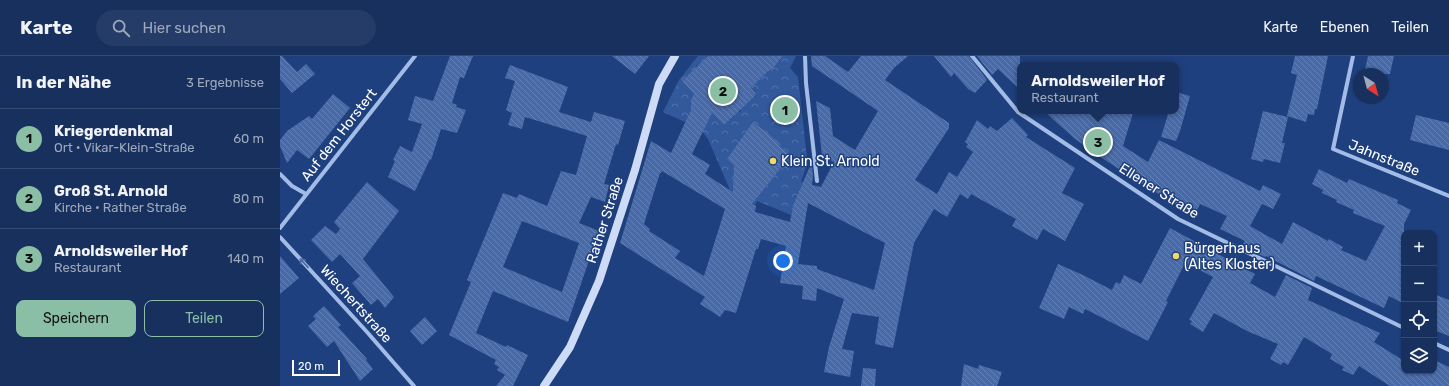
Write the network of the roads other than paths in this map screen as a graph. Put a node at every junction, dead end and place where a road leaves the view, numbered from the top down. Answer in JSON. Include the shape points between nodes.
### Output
{"nodes":[{"id":1,"x":415,"y":56,"type":"edge"},
{"id":2,"x":675,"y":56,"type":"edge"},
{"id":3,"x":805,"y":56,"type":"edge"},
{"id":4,"x":972,"y":56,"type":"edge"},
{"id":5,"x":1353,"y":56,"type":"edge"},
{"id":6,"x":1017,"y":111,"type":"edge"},
{"id":7,"x":1021,"y":114,"type":"edge"},
{"id":8,"x":280,"y":174,"type":"edge"},
{"id":9,"x":817,"y":181,"type":"dead end"},
{"id":10,"x":306,"y":194,"type":"junction"},
{"id":11,"x":1449,"y":196,"type":"edge"},
{"id":12,"x":280,"y":228,"type":"edge"},
{"id":13,"x":280,"y":237,"type":"edge"},
{"id":14,"x":1401,"y":327,"type":"edge"},
{"id":15,"x":1437,"y":344,"type":"edge"},
{"id":16,"x":1449,"y":350,"type":"edge"},
{"id":17,"x":414,"y":386,"type":"edge"},
{"id":18,"x":544,"y":386,"type":"edge"}],
"edges":[{"from":1,"to":10,"type":"street","name":"Auf dem Horstert"},
{"from":2,"to":18,"type":"main road","name":"Rather Straße","via":[[659,84],[635,170],[599,281],[570,347]]},
{"from":3,"to":9,"type":"street"},
{"from":4,"to":6,"type":"street","name":"Ellener Straße"},
{"from":5,"to":11,"type":"street","name":"Jahnstraße","via":[[1333,149]]},
{"from":7,"to":14,"type":"street","name":"Ellener Straße","via":[[1178,219]]},
{"from":8,"to":10,"type":"street","via":[[292,186]]},
{"from":10,"to":12,"type":"street","name":"Auf dem Horstert"},
{"from":17,"to":13,"type":"street","name":"Wiechertstraße","one_way":true},
{"from":15,"to":16,"type":"street"}]}
